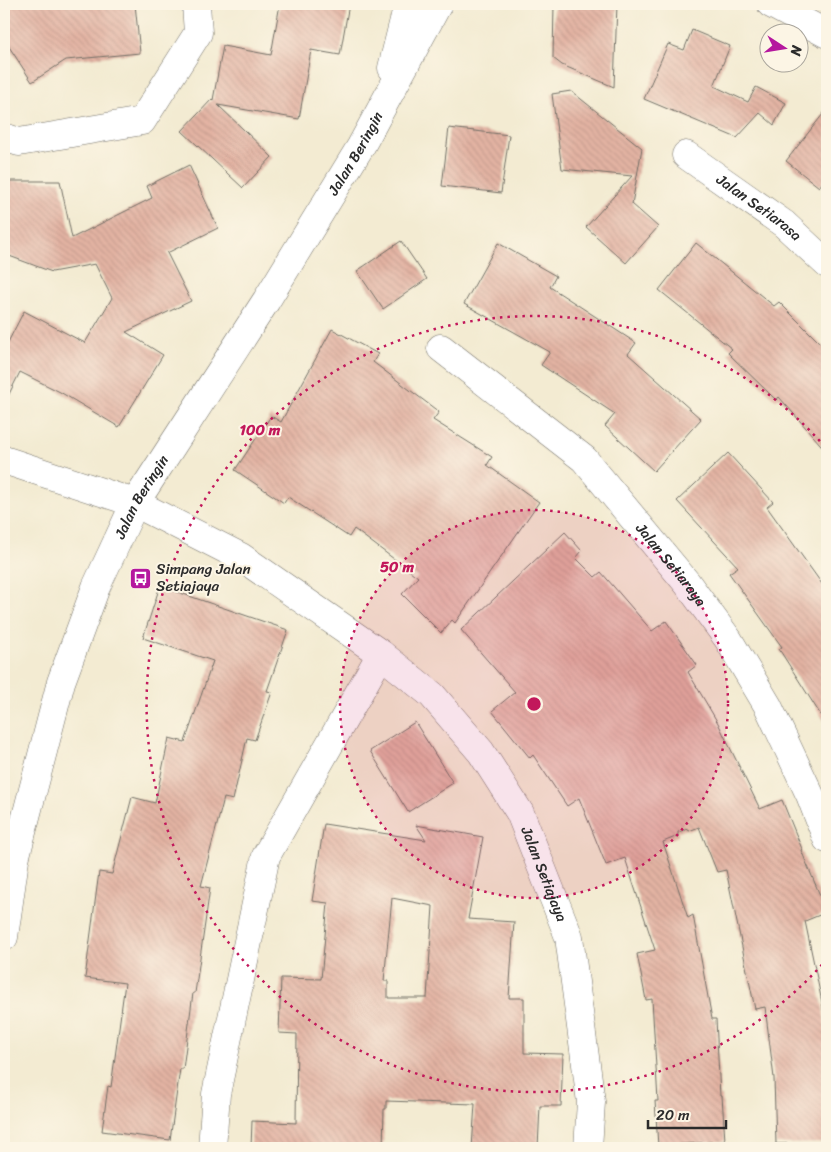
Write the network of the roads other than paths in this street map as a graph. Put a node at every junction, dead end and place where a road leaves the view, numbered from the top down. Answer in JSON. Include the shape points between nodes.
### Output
{"nodes":[{"id":1,"x":196,"y":4,"type":"edge"},
{"id":2,"x":408,"y":4,"type":"edge"},
{"id":3,"x":438,"y":4,"type":"edge"},
{"id":4,"x":771,"y":4,"type":"edge"},
{"id":5,"x":827,"y":34,"type":"edge"},
{"id":6,"x":384,"y":101,"type":"junction"},
{"id":7,"x":4,"y":137,"type":"edge"},
{"id":8,"x":686,"y":155,"type":"dead end"},
{"id":9,"x":827,"y":264,"type":"edge"},
{"id":10,"x":441,"y":348,"type":"dead end"},
{"id":11,"x":4,"y":460,"type":"edge"},
{"id":12,"x":134,"y":503,"type":"junction"},
{"id":13,"x":381,"y":654,"type":"junction"},
{"id":14,"x":827,"y":839,"type":"edge"},
{"id":15,"x":4,"y":937,"type":"edge"},
{"id":16,"x":212,"y":1148,"type":"edge"},
{"id":17,"x":588,"y":1148,"type":"edge"}],
"edges":[{"from":1,"to":7,"type":"street","via":[[198,33],[142,121],[19,142]]},
{"from":2,"to":6,"type":"street","name":"Jalan Beringin"},
{"from":3,"to":6,"type":"street","name":"Jalan Beringin"},
{"from":4,"to":5,"type":"street"},
{"from":6,"to":12,"type":"street","name":"Jalan Beringin","via":[[361,146],[266,301]]},
{"from":8,"to":9,"type":"street","name":"Jalan Setiarasa","via":[[784,224]]},
{"from":10,"to":14,"type":"street","name":"Jalan Setiaraya","via":[[584,459],[687,583],[728,638],[768,706]]},
{"from":11,"to":12,"type":"street","name":"Jalan Setiajaya"},
{"from":12,"to":13,"type":"street","name":"Jalan Setiajaya","via":[[240,557]]},
{"from":12,"to":15,"type":"street","name":"Jalan Beringin","via":[[96,587],[61,682],[15,860]]},
{"from":13,"to":16,"type":"street","via":[[266,856],[216,1094]]},
{"from":13,"to":17,"type":"street","name":"Jalan Setiajaya","via":[[432,695],[481,752],[520,813],[569,937],[591,1102]]}]}
